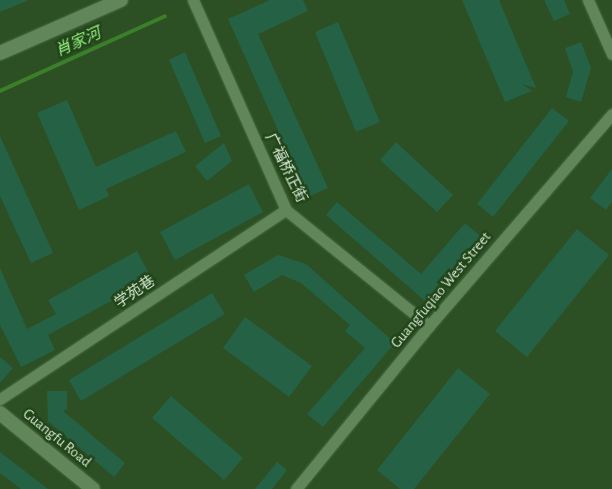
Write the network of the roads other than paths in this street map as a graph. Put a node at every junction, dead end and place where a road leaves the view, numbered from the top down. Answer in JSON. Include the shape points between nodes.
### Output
{"nodes":[{"id":1,"x":122,"y":0,"type":"edge"},
{"id":2,"x":193,"y":0,"type":"edge"},
{"id":3,"x":588,"y":0,"type":"edge"},
{"id":4,"x":0,"y":53,"type":"edge"},
{"id":5,"x":612,"y":54,"type":"edge"},
{"id":6,"x":612,"y":114,"type":"edge"},
{"id":7,"x":286,"y":210,"type":"junction"},
{"id":8,"x":429,"y":326,"type":"junction"},
{"id":9,"x":0,"y":399,"type":"edge"},
{"id":10,"x":0,"y":413,"type":"edge"},
{"id":11,"x":93,"y":489,"type":"edge"},
{"id":12,"x":296,"y":489,"type":"edge"}],
"edges":[{"from":1,"to":4,"type":"main road"},
{"from":2,"to":7,"type":"street","name":"广福桥正街"},
{"from":3,"to":5,"type":"street"},
{"from":6,"to":8,"type":"street","name":"Guangfuqiao West Street"},
{"from":7,"to":8,"type":"street","name":"广福桥正街"},
{"from":7,"to":9,"type":"street","name":"学苑巷"},
{"from":8,"to":12,"type":"street","name":"Guangfuqiao West Street"},
{"from":10,"to":11,"type":"main road","name":"Guangfu Road"}]}
